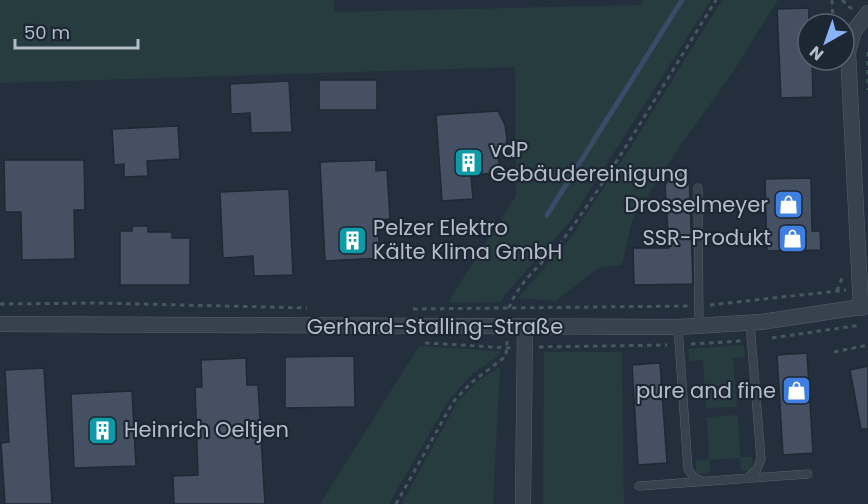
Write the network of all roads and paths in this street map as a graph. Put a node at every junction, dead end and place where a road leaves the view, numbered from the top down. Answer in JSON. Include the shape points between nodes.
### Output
{"nodes":[{"id":1,"x":716,"y":0,"type":"edge"},
{"id":2,"x":868,"y":13,"type":"edge"},
{"id":3,"x":868,"y":52,"type":"edge"},
{"id":4,"x":868,"y":90,"type":"edge"},
{"id":5,"x":698,"y":188,"type":"dead end"},
{"id":6,"x":0,"y":304,"type":"edge"},
{"id":7,"x":865,"y":307,"type":"edge"},
{"id":8,"x":316,"y":308,"type":"dead end"},
{"id":9,"x":404,"y":309,"type":"dead end"},
{"id":10,"x":750,"y":323,"type":"junction"},
{"id":11,"x":0,"y":324,"type":"edge"},
{"id":12,"x":699,"y":326,"type":"junction"},
{"id":13,"x":507,"y":327,"type":"junction"},
{"id":14,"x":525,"y":327,"type":"junction"},
{"id":15,"x":678,"y":327,"type":"junction"},
{"id":16,"x":868,"y":345,"type":"edge"},
{"id":17,"x":834,"y":352,"type":"dead end"},
{"id":18,"x":808,"y":474,"type":"dead end"},
{"id":19,"x":747,"y":478,"type":"junction"},
{"id":20,"x":702,"y":481,"type":"junction"},
{"id":21,"x":639,"y":486,"type":"dead end"},
{"id":22,"x":396,"y":504,"type":"edge"},
{"id":23,"x":523,"y":504,"type":"edge"}],
"edges":[{"from":1,"to":9,"type":"path","via":[[567,236],[517,288],[509,307]]},
{"from":2,"to":7,"type":"street","via":[[854,31],[848,52]]},
{"from":3,"to":4,"type":"path"},
{"from":5,"to":12,"type":"lane"},
{"from":6,"to":8,"type":"path"},
{"from":7,"to":10,"type":"street","name":"Gerhard-Stalling-Straße"},
{"from":10,"to":12,"type":"street","name":"Gerhard-Stalling-Straße"},
{"from":10,"to":19,"type":"lane","via":[[761,459],[757,470]]},
{"from":11,"to":13,"type":"street","name":"Gerhard-Stalling-Straße"},
{"from":12,"to":15,"type":"street","name":"Gerhard-Stalling-Straße"},
{"from":13,"to":14,"type":"street","name":"Gerhard-Stalling-Straße"},
{"from":13,"to":22,"type":"path","via":[[506,356],[471,382],[453,402]]},
{"from":14,"to":15,"type":"street","name":"Gerhard-Stalling-Straße"},
{"from":14,"to":23,"type":"street"},
{"from":15,"to":20,"type":"lane","via":[[688,469]]},
{"from":16,"to":17,"type":"path"},
{"from":18,"to":19,"type":"lane"},
{"from":19,"to":20,"type":"lane"},
{"from":20,"to":21,"type":"lane"}]}
